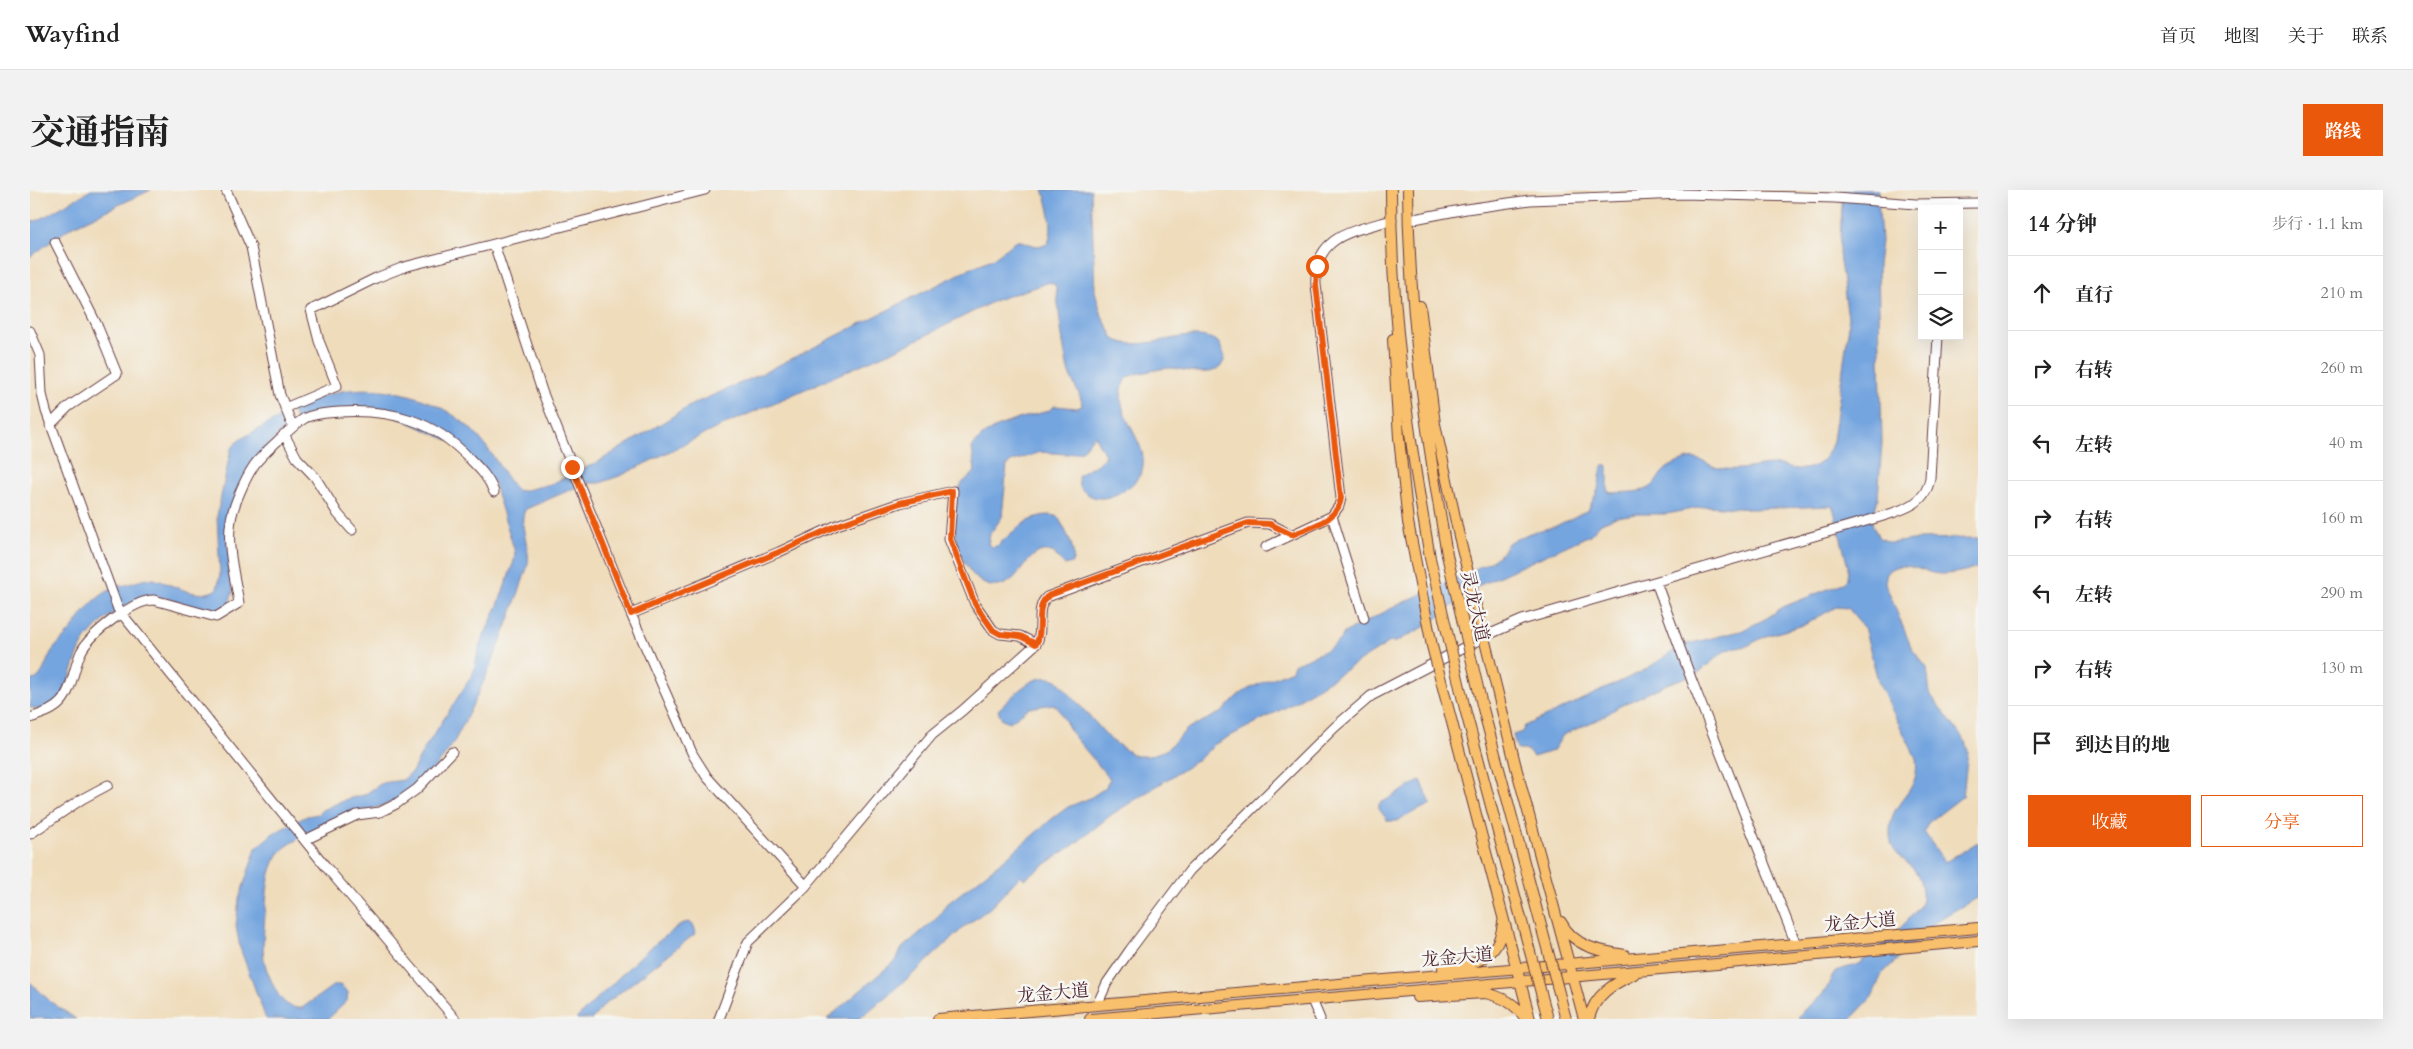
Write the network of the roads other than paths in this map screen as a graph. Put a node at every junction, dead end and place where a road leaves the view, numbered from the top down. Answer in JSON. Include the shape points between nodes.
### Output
{"nodes":[{"id":1,"x":226,"y":190,"type":"edge"},
{"id":2,"x":705,"y":190,"type":"edge"},
{"id":3,"x":1391,"y":190,"type":"edge"},
{"id":4,"x":1408,"y":190,"type":"edge"},
{"id":5,"x":1978,"y":203,"type":"edge"},
{"id":6,"x":1933,"y":205,"type":"edge"},
{"id":7,"x":1956,"y":205,"type":"edge"},
{"id":8,"x":1392,"y":220,"type":"junction"},
{"id":9,"x":1409,"y":220,"type":"junction"},
{"id":10,"x":55,"y":242,"type":"dead end"},
{"id":11,"x":494,"y":244,"type":"junction"},
{"id":12,"x":1393,"y":248,"type":"junction"},
{"id":13,"x":1411,"y":265,"type":"junction"},
{"id":14,"x":30,"y":331,"type":"edge"},
{"id":15,"x":1938,"y":340,"type":"edge"},
{"id":16,"x":286,"y":408,"type":"junction"},
{"id":17,"x":50,"y":425,"type":"junction"},
{"id":18,"x":293,"y":427,"type":"junction"},
{"id":19,"x":284,"y":434,"type":"junction"},
{"id":20,"x":494,"y":492,"type":"dead end"},
{"id":21,"x":1332,"y":516,"type":"junction"},
{"id":22,"x":352,"y":530,"type":"dead end"},
{"id":23,"x":1292,"y":535,"type":"junction"},
{"id":24,"x":1266,"y":547,"type":"dead end"},
{"id":25,"x":1656,"y":582,"type":"junction"},
{"id":26,"x":120,"y":612,"type":"junction"},
{"id":27,"x":631,"y":614,"type":"junction"},
{"id":28,"x":1364,"y":618,"type":"dead end"},
{"id":29,"x":1036,"y":644,"type":"junction"},
{"id":30,"x":30,"y":718,"type":"edge"},
{"id":31,"x":452,"y":752,"type":"dead end"},
{"id":32,"x":108,"y":785,"type":"dead end"},
{"id":33,"x":30,"y":834,"type":"edge"},
{"id":34,"x":304,"y":838,"type":"junction"},
{"id":35,"x":806,"y":886,"type":"junction"},
{"id":36,"x":1554,"y":906,"type":"junction"},
{"id":37,"x":1502,"y":911,"type":"junction"},
{"id":38,"x":1978,"y":928,"type":"edge"},
{"id":39,"x":1978,"y":941,"type":"edge"},
{"id":40,"x":1796,"y":944,"type":"junction"},
{"id":41,"x":1643,"y":957,"type":"junction"},
{"id":42,"x":1569,"y":964,"type":"junction"},
{"id":43,"x":1517,"y":968,"type":"junction"},
{"id":44,"x":1644,"y":970,"type":"junction"},
{"id":45,"x":1573,"y":977,"type":"junction"},
{"id":46,"x":1520,"y":981,"type":"junction"},
{"id":47,"x":1368,"y":982,"type":"junction"},
{"id":48,"x":1374,"y":994,"type":"junction"},
{"id":49,"x":1312,"y":1000,"type":"junction"},
{"id":50,"x":1097,"y":1005,"type":"junction"},
{"id":51,"x":455,"y":1019,"type":"edge"},
{"id":52,"x":719,"y":1019,"type":"edge"},
{"id":53,"x":938,"y":1019,"type":"edge"},
{"id":54,"x":1090,"y":1019,"type":"edge"},
{"id":55,"x":1320,"y":1019,"type":"edge"},
{"id":56,"x":1526,"y":1019,"type":"edge"},
{"id":57,"x":1530,"y":1019,"type":"edge"},
{"id":58,"x":1548,"y":1019,"type":"edge"},
{"id":59,"x":1566,"y":1019,"type":"edge"},
{"id":60,"x":1584,"y":1019,"type":"edge"},
{"id":61,"x":1589,"y":1019,"type":"edge"}],
"edges":[{"from":1,"to":16,"type":"street","via":[[251,247],[280,394]]},
{"from":2,"to":11,"type":"street"},
{"from":3,"to":8,"type":"main road","name":"灵龙大道"},
{"from":4,"to":9,"type":"main road","name":"灵龙大道"},
{"from":5,"to":7,"type":"street"},
{"from":6,"to":9,"type":"street","via":[[1835,198],[1683,194],[1530,200],[1466,208]]},
{"from":8,"to":12,"type":"main road","name":"灵龙大道"},
{"from":8,"to":21,"type":"street","via":[[1339,237],[1326,248],[1317,266],[1316,285],[1341,498]]},
{"from":9,"to":13,"type":"main road","name":"灵龙大道"},
{"from":10,"to":17,"type":"street","via":[[117,374],[68,407]]},
{"from":11,"to":16,"type":"street","via":[[386,274],[311,310],[337,386]]},
{"from":11,"to":27,"type":"street","via":[[542,391]]},
{"from":12,"to":37,"type":"main road","bridge":true,"via":[[1394,374],[1408,522],[1432,646]]},
{"from":12,"to":58,"type":"main road","name":"灵龙大道","bridge":true,"via":[[1405,403],[1430,558],[1465,710]]},
{"from":13,"to":36,"type":"main road","bridge":true,"via":[[1421,312],[1438,439],[1516,768]]},
{"from":13,"to":59,"type":"main road","name":"灵龙大道","bridge":true,"via":[[1422,401],[1447,555],[1482,705]]},
{"from":14,"to":17,"type":"street","via":[[40,355],[42,394]]},
{"from":15,"to":25,"type":"street","via":[[1928,488],[1916,504]]},
{"from":16,"to":18,"type":"street"},
{"from":17,"to":26,"type":"street"},
{"from":18,"to":19,"type":"street"},
{"from":18,"to":20,"type":"street","via":[[318,414],[382,412],[409,418],[455,443],[488,478]]},
{"from":19,"to":22,"type":"street","via":[[297,458]]},
{"from":19,"to":26,"type":"street","via":[[254,465],[231,517],[230,543],[239,603],[216,617],[154,600]]},
{"from":21,"to":23,"type":"street"},
{"from":21,"to":28,"type":"street"},
{"from":23,"to":24,"type":"street"},
{"from":23,"to":29,"type":"street","via":[[1270,524],[1248,523],[1050,595],[1041,605],[1040,638]]},
{"from":25,"to":40,"type":"street"},
{"from":25,"to":50,"type":"street","via":[[1509,625],[1370,696],[1190,870],[1121,963]]},
{"from":26,"to":30,"type":"street","via":[[85,646],[60,702]]},
{"from":26,"to":34,"type":"street"},
{"from":27,"to":29,"type":"street","via":[[838,525],[900,503],[952,491],[950,539],[975,604],[993,630],[1020,636]]},
{"from":27,"to":35,"type":"street","via":[[702,770]]},
{"from":29,"to":35,"type":"street","via":[[932,735]]},
{"from":31,"to":34,"type":"street","via":[[417,789],[396,804],[380,812],[357,815]]},
{"from":32,"to":33,"type":"street"},
{"from":34,"to":51,"type":"street"},
{"from":35,"to":52,"type":"street","via":[[746,945]]},
{"from":36,"to":41,"type":"main road","via":[[1567,931],[1584,945],[1598,951]]},
{"from":36,"to":42,"type":"main road"},
{"from":37,"to":43,"type":"main road"},
{"from":37,"to":47,"type":"main road","via":[[1503,924],[1497,943],[1478,962],[1467,966],[1394,973]]},
{"from":38,"to":40,"type":"main road","name":"龙金大道"},
{"from":39,"to":44,"type":"main road","name":"龙金大道"},
{"from":40,"to":41,"type":"main road","name":"龙金大道"},
{"from":41,"to":42,"type":"main road","name":"龙金大道"},
{"from":42,"to":43,"type":"main road","name":"龙金大道"},
{"from":42,"to":45,"type":"main road"},
{"from":43,"to":46,"type":"main road"},
{"from":43,"to":47,"type":"main road","name":"龙金大道"},
{"from":44,"to":45,"type":"main road","name":"龙金大道"},
{"from":44,"to":61,"type":"main road","via":[[1605,991],[1592,1008]]},
{"from":45,"to":46,"type":"main road","name":"龙金大道"},
{"from":45,"to":60,"type":"main road"},
{"from":46,"to":48,"type":"main road","name":"龙金大道"},
{"from":46,"to":57,"type":"main road"},
{"from":47,"to":50,"type":"main road","name":"龙金大道"},
{"from":48,"to":49,"type":"main road","name":"龙金大道"},
{"from":48,"to":56,"type":"main road","via":[[1408,997],[1485,993],[1508,1001]]},
{"from":49,"to":54,"type":"main road","name":"龙金大道"},
{"from":49,"to":55,"type":"street"},
{"from":50,"to":53,"type":"main road","name":"龙金大道"}]}
